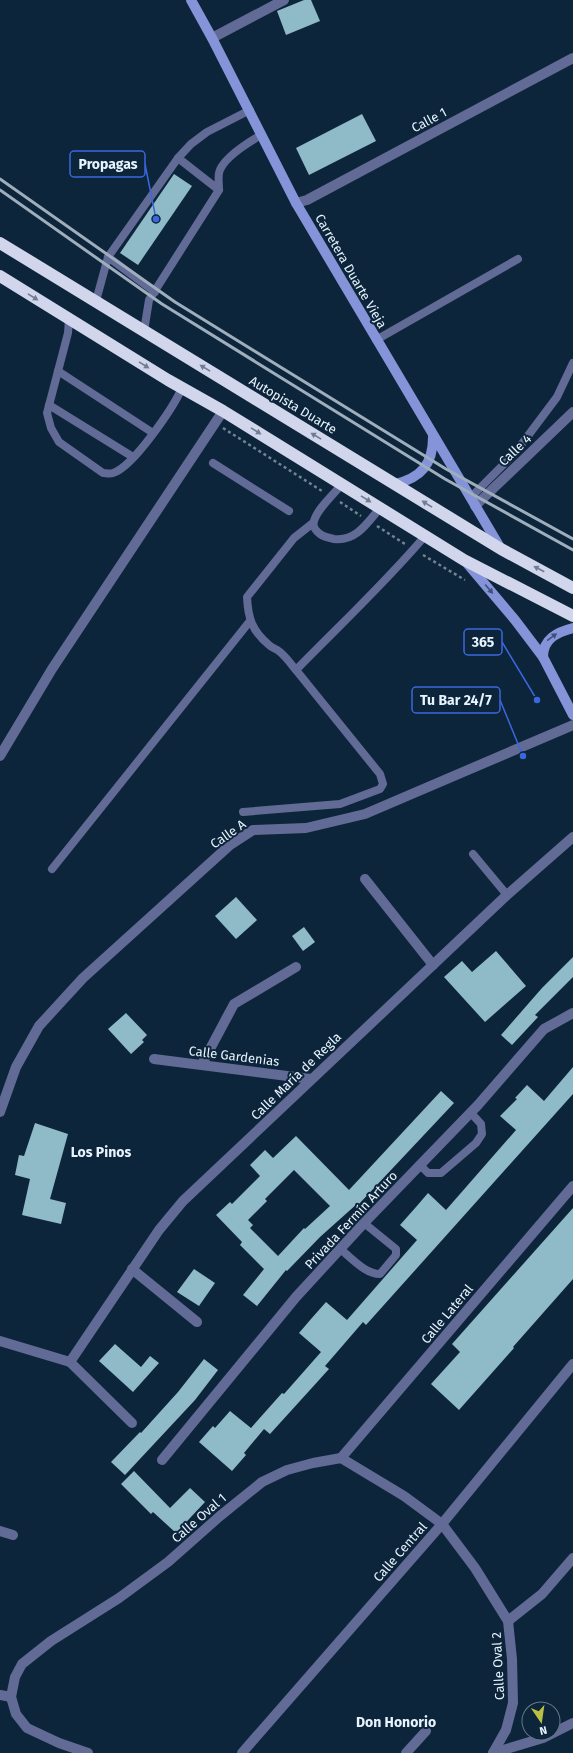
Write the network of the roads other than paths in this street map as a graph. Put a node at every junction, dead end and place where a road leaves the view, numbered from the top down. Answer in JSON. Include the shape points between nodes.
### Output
{"nodes":[{"id":1,"x":191,"y":0,"type":"edge"},
{"id":2,"x":284,"y":0,"type":"edge"},
{"id":3,"x":212,"y":38,"type":"junction"},
{"id":4,"x":573,"y":58,"type":"edge"},
{"id":5,"x":250,"y":110,"type":"junction"},
{"id":6,"x":261,"y":135,"type":"junction"},
{"id":7,"x":178,"y":158,"type":"junction"},
{"id":8,"x":219,"y":190,"type":"junction"},
{"id":9,"x":296,"y":203,"type":"junction"},
{"id":10,"x":0,"y":243,"type":"edge"},
{"id":11,"x":108,"y":257,"type":"junction"},
{"id":12,"x":518,"y":259,"type":"dead end"},
{"id":13,"x":0,"y":276,"type":"edge"},
{"id":14,"x":155,"y":292,"type":"junction"},
{"id":15,"x":96,"y":301,"type":"junction"},
{"id":16,"x":69,"y":319,"type":"junction"},
{"id":17,"x":144,"y":331,"type":"junction"},
{"id":18,"x":376,"y":340,"type":"junction"},
{"id":19,"x":573,"y":363,"type":"edge"},
{"id":20,"x":58,"y":371,"type":"junction"},
{"id":21,"x":182,"y":388,"type":"junction"},
{"id":22,"x":49,"y":405,"type":"junction"},
{"id":23,"x":223,"y":411,"type":"junction"},
{"id":24,"x":573,"y":412,"type":"edge"},
{"id":25,"x":153,"y":433,"type":"junction"},
{"id":26,"x":433,"y":437,"type":"junction"},
{"id":27,"x":133,"y":457,"type":"junction"},
{"id":28,"x":213,"y":463,"type":"dead end"},
{"id":29,"x":342,"y":484,"type":"junction"},
{"id":30,"x":395,"y":484,"type":"junction"},
{"id":31,"x":473,"y":502,"type":"junction"},
{"id":32,"x":380,"y":508,"type":"junction"},
{"id":33,"x":289,"y":511,"type":"dead end"},
{"id":34,"x":313,"y":523,"type":"junction"},
{"id":35,"x":425,"y":536,"type":"junction"},
{"id":36,"x":501,"y":549,"type":"junction"},
{"id":37,"x":464,"y":560,"type":"junction"},
{"id":38,"x":573,"y":588,"type":"edge"},
{"id":39,"x":573,"y":616,"type":"edge"},
{"id":40,"x":250,"y":621,"type":"junction"},
{"id":41,"x":573,"y":628,"type":"edge"},
{"id":42,"x":543,"y":657,"type":"junction"},
{"id":43,"x":296,"y":670,"type":"junction"},
{"id":44,"x":573,"y":715,"type":"edge"},
{"id":45,"x":573,"y":725,"type":"edge"},
{"id":46,"x":0,"y":756,"type":"edge"},
{"id":47,"x":243,"y":812,"type":"dead end"},
{"id":48,"x":573,"y":837,"type":"edge"},
{"id":49,"x":473,"y":854,"type":"dead end"},
{"id":50,"x":52,"y":869,"type":"dead end"},
{"id":51,"x":365,"y":879,"type":"dead end"},
{"id":52,"x":507,"y":895,"type":"junction"},
{"id":53,"x":433,"y":965,"type":"junction"},
{"id":54,"x":296,"y":967,"type":"dead end"},
{"id":55,"x":572,"y":1015,"type":"edge"},
{"id":56,"x":154,"y":1059,"type":"dead end"},
{"id":57,"x":202,"y":1064,"type":"junction"},
{"id":58,"x":311,"y":1079,"type":"junction"},
{"id":59,"x":0,"y":1112,"type":"edge"},
{"id":60,"x":471,"y":1113,"type":"junction"},
{"id":61,"x":420,"y":1165,"type":"junction"},
{"id":62,"x":573,"y":1186,"type":"edge"},
{"id":63,"x":364,"y":1223,"type":"junction"},
{"id":64,"x":340,"y":1249,"type":"junction"},
{"id":65,"x":132,"y":1269,"type":"junction"},
{"id":66,"x":198,"y":1322,"type":"dead end"},
{"id":67,"x":0,"y":1341,"type":"edge"},
{"id":68,"x":70,"y":1362,"type":"junction"},
{"id":69,"x":573,"y":1364,"type":"edge"},
{"id":70,"x":132,"y":1423,"type":"dead end"},
{"id":71,"x":341,"y":1458,"type":"junction"},
{"id":72,"x":162,"y":1460,"type":"dead end"},
{"id":73,"x":442,"y":1524,"type":"junction"},
{"id":74,"x":0,"y":1531,"type":"edge"},
{"id":75,"x":14,"y":1535,"type":"dead end"},
{"id":76,"x":573,"y":1558,"type":"edge"},
{"id":77,"x":508,"y":1621,"type":"junction"},
{"id":78,"x":0,"y":1695,"type":"edge"},
{"id":79,"x":10,"y":1697,"type":"junction"},
{"id":80,"x":573,"y":1723,"type":"edge"},
{"id":81,"x":426,"y":1731,"type":"dead end"},
{"id":82,"x":88,"y":1753,"type":"edge"},
{"id":83,"x":242,"y":1753,"type":"edge"},
{"id":84,"x":406,"y":1753,"type":"edge"},
{"id":85,"x":493,"y":1753,"type":"edge"}],
"edges":[{"from":1,"to":3,"type":"main road","name":"Carretera Duarte Vieja"},
{"from":2,"to":3,"type":"street"},
{"from":3,"to":5,"type":"main road","name":"Carretera Duarte Vieja"},
{"from":4,"to":9,"type":"street","name":"Calle 1","via":[[307,200]]},
{"from":5,"to":6,"type":"main road","name":"Carretera Duarte Vieja"},
{"from":5,"to":7,"type":"lane","via":[[207,132]]},
{"from":6,"to":8,"type":"lane","via":[[226,162],[219,172]]},
{"from":6,"to":9,"type":"main road","name":"Carretera Duarte Vieja"},
{"from":7,"to":8,"type":"lane"},
{"from":7,"to":11,"type":"lane"},
{"from":8,"to":14,"type":"lane"},
{"from":9,"to":18,"type":"main road","name":"Carretera Duarte Vieja"},
{"from":10,"to":15,"type":"highway","name":"Autopista Duarte"},
{"from":11,"to":14,"type":"lane"},
{"from":11,"to":15,"type":"lane"},
{"from":12,"to":18,"type":"lane"},
{"from":13,"to":16,"type":"highway","one_way":true},
{"from":14,"to":17,"type":"lane","via":[[149,300]]},
{"from":15,"to":17,"type":"highway","name":"Autopista Duarte"},
{"from":16,"to":20,"type":"lane"},
{"from":16,"to":21,"type":"highway","one_way":true},
{"from":30,"to":17,"type":"highway","name":"Autopista Duarte","one_way":true},
{"from":18,"to":26,"type":"main road","name":"Carretera Duarte Vieja"},
{"from":19,"to":31,"type":"lane","via":[[557,397],[515,453]]},
{"from":20,"to":22,"type":"lane"},
{"from":20,"to":25,"type":"lane"},
{"from":21,"to":23,"type":"highway"},
{"from":21,"to":25,"type":"lane"},
{"from":22,"to":27,"type":"lane"},
{"from":22,"to":27,"type":"lane","via":[[47,413],[58,442],[103,473],[112,473],[128,464]]},
{"from":23,"to":29,"type":"highway","one_way":true},
{"from":23,"to":46,"type":"street","via":[[52,668]]},
{"from":24,"to":31,"type":"street","name":"Calle 4"},
{"from":25,"to":27,"type":"lane"},
{"from":26,"to":30,"type":"main road","via":[[431,457],[424,469],[406,482]]},
{"from":26,"to":31,"type":"main road","name":"Carretera Duarte Vieja"},
{"from":28,"to":33,"type":"lane"},
{"from":29,"to":32,"type":"highway","one_way":true},
{"from":29,"to":34,"type":"lane"},
{"from":36,"to":30,"type":"highway","name":"Autopista Duarte","one_way":true},
{"from":31,"to":36,"type":"main road","name":"Carretera Duarte Vieja"},
{"from":32,"to":34,"type":"lane","via":[[353,536],[337,539],[320,534]]},
{"from":32,"to":35,"type":"highway"},
{"from":34,"to":40,"type":"lane","via":[[294,538],[247,597]]},
{"from":35,"to":37,"type":"highway"},
{"from":35,"to":43,"type":"lane"},
{"from":38,"to":36,"type":"highway","name":"Autopista Duarte","one_way":true},
{"from":37,"to":39,"type":"highway"},
{"from":37,"to":42,"type":"main road","one_way":true},
{"from":40,"to":43,"type":"lane","via":[[261,638],[279,651]]},
{"from":40,"to":50,"type":"lane"},
{"from":42,"to":41,"type":"main road","one_way":true,"via":[[546,641]]},
{"from":42,"to":44,"type":"main road"},
{"from":43,"to":47,"type":"lane","via":[[380,774],[383,784],[380,789],[340,804]]},
{"from":45,"to":59,"type":"street","name":"Calle A","via":[[365,814],[306,828],[253,830],[230,845],[83,978],[39,1026],[16,1067]]},
{"from":48,"to":52,"type":"street","name":"Calle María de Regla"},
{"from":49,"to":52,"type":"lane"},
{"from":51,"to":53,"type":"street"},
{"from":52,"to":53,"type":"street","name":"Calle María de Regla"},
{"from":53,"to":58,"type":"street","name":"Calle María de Regla"},
{"from":54,"to":57,"type":"street","via":[[234,1004]]},
{"from":55,"to":60,"type":"street","name":"Privada Fermín Arturo","via":[[544,1029]]},
{"from":56,"to":57,"type":"street","name":"Calle Gardenias"},
{"from":57,"to":58,"type":"street","name":"Calle Gardenias"},
{"from":58,"to":65,"type":"street","name":"Calle María de Regla","via":[[183,1201]]},
{"from":60,"to":61,"type":"street","name":"Privada Fermín Arturo"},
{"from":60,"to":61,"type":"lane","via":[[481,1124],[482,1134],[476,1143],[441,1174],[428,1173]]},
{"from":61,"to":63,"type":"street","name":"Privada Fermín Arturo"},
{"from":62,"to":71,"type":"street","name":"Calle Lateral"},
{"from":63,"to":64,"type":"street","name":"Privada Fermín Arturo"},
{"from":63,"to":64,"type":"lane","via":[[396,1249],[396,1255],[380,1274],[364,1269]]},
{"from":64,"to":72,"type":"street","name":"Privada Fermín Arturo","via":[[296,1297]]},
{"from":65,"to":66,"type":"street"},
{"from":65,"to":68,"type":"street","name":"Calle María de Regla"},
{"from":67,"to":68,"type":"street"},
{"from":68,"to":70,"type":"street"},
{"from":69,"to":73,"type":"street","name":"Calle Central"},
{"from":71,"to":73,"type":"street","via":[[404,1496]]},
{"from":71,"to":79,"type":"street","name":"Calle Oval 1","via":[[287,1470],[262,1482],[168,1562],[119,1598],[51,1641],[22,1664],[15,1677]]},
{"from":73,"to":77,"type":"street","name":"Calle Oval 2","via":[[475,1568]]},
{"from":73,"to":83,"type":"street","name":"Calle Central"},
{"from":74,"to":75,"type":"street"},
{"from":76,"to":77,"type":"street","name":"Calle Oval 2","via":[[542,1594]]},
{"from":77,"to":85,"type":"street","name":"Calle Oval 2","via":[[514,1702],[506,1730]]},
{"from":78,"to":79,"type":"street"},
{"from":79,"to":82,"type":"street","via":[[16,1714],[27,1728]]},
{"from":80,"to":85,"type":"street","via":[[543,1738]]},
{"from":81,"to":84,"type":"street"}]}
